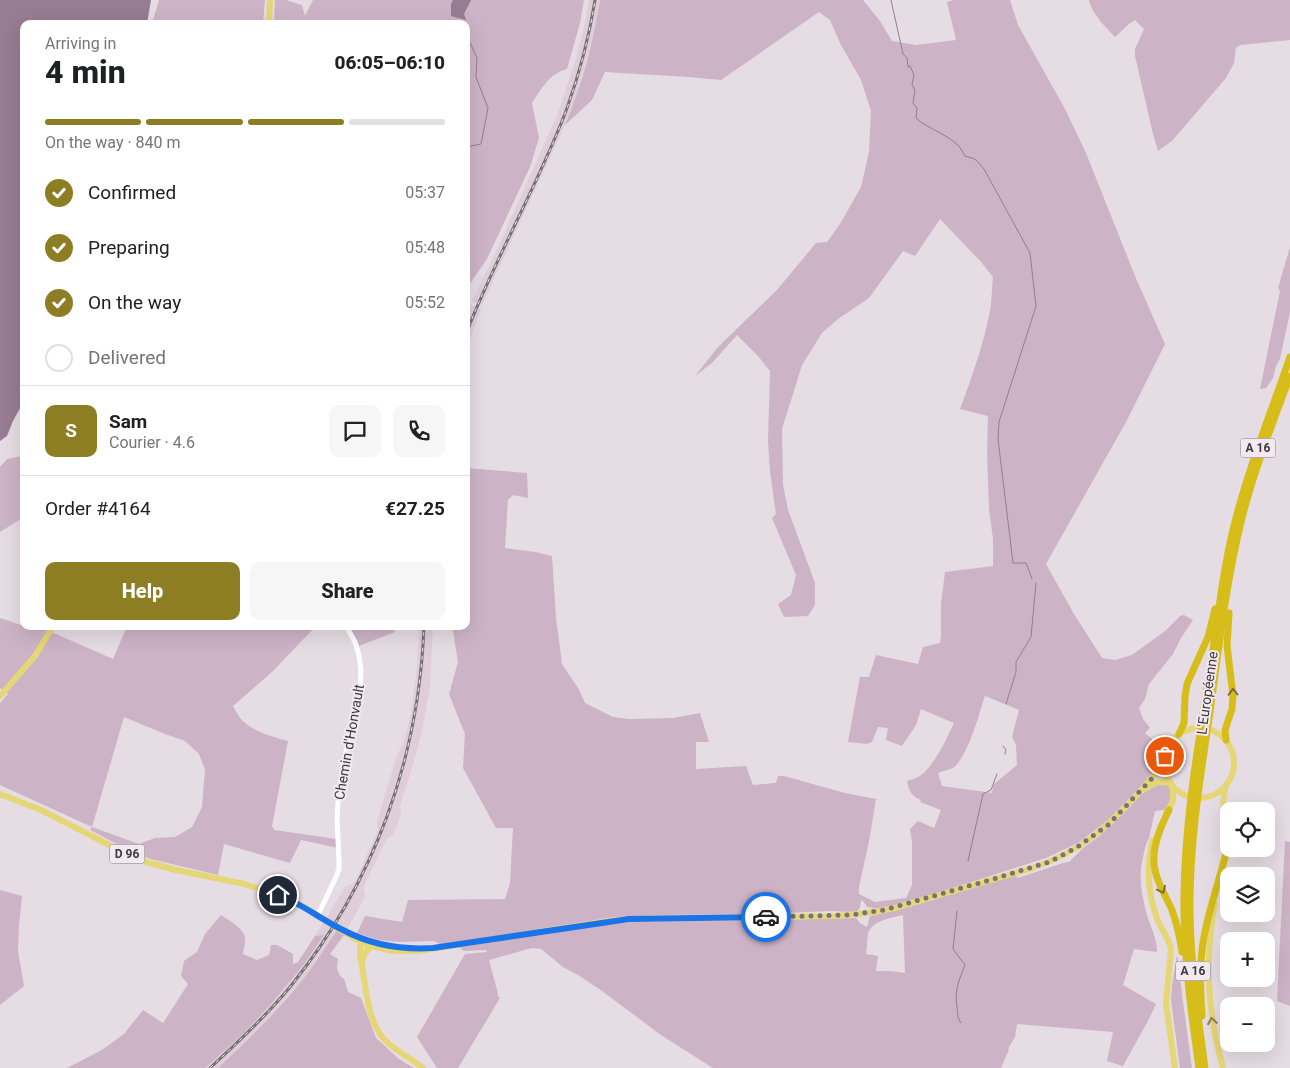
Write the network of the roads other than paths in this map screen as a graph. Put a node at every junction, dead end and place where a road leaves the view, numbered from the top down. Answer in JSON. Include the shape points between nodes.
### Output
{"nodes":[{"id":1,"x":270,"y":0,"type":"edge"},
{"id":2,"x":269,"y":20,"type":"edge"},
{"id":3,"x":1290,"y":357,"type":"edge"},
{"id":4,"x":1290,"y":376,"type":"edge"},
{"id":5,"x":1231,"y":540,"type":"junction"},
{"id":6,"x":1229,"y":583,"type":"junction"},
{"id":7,"x":51,"y":630,"type":"edge"},
{"id":8,"x":348,"y":630,"type":"edge"},
{"id":9,"x":14,"y":678,"type":"junction"},
{"id":10,"x":0,"y":692,"type":"edge"},
{"id":11,"x":0,"y":696,"type":"edge"},
{"id":12,"x":1207,"y":710,"type":"junction"},
{"id":13,"x":1179,"y":734,"type":"junction"},
{"id":14,"x":1226,"y":740,"type":"junction"},
{"id":15,"x":1164,"y":762,"type":"junction"},
{"id":16,"x":1172,"y":785,"type":"junction"},
{"id":17,"x":1226,"y":785,"type":"junction"},
{"id":18,"x":0,"y":796,"type":"edge"},
{"id":19,"x":1136,"y":796,"type":"junction"},
{"id":20,"x":1223,"y":802,"type":"edge"},
{"id":21,"x":1169,"y":810,"type":"junction"},
{"id":22,"x":1192,"y":818,"type":"junction"},
{"id":23,"x":1224,"y":857,"type":"edge"},
{"id":24,"x":1226,"y":857,"type":"edge"},
{"id":25,"x":318,"y":915,"type":"junction"},
{"id":26,"x":363,"y":941,"type":"junction"},
{"id":27,"x":372,"y":944,"type":"junction"},
{"id":28,"x":362,"y":963,"type":"junction"},
{"id":29,"x":1188,"y":976,"type":"junction"},
{"id":30,"x":423,"y":1068,"type":"edge"},
{"id":31,"x":1175,"y":1068,"type":"edge"},
{"id":32,"x":1199,"y":1068,"type":"edge"},
{"id":33,"x":1206,"y":1068,"type":"edge"},
{"id":34,"x":1223,"y":1068,"type":"edge"}],
"edges":[{"from":1,"to":2,"type":"main road"},
{"from":3,"to":5,"type":"highway","name":"L'Européenne","number":"A 16","via":[[1246,481]]},
{"from":4,"to":6,"type":"highway","name":"L'Européenne","number":"A 16","via":[[1246,502]]},
{"from":5,"to":12,"type":"highway","name":"L'Européenne","number":"A 16"},
{"from":5,"to":13,"type":"highway","via":[[1210,630],[1188,684],[1184,723]]},
{"from":6,"to":12,"type":"highway","name":"L'Européenne","number":"A 16"},
{"from":14,"to":6,"type":"highway","one_way":true,"via":[[1225,730],[1234,692],[1227,646]]},
{"from":7,"to":9,"type":"main road","via":[[38,652]]},
{"from":8,"to":25,"type":"street","name":"Chemin d'Honvault","via":[[360,655],[360,686],[339,796],[338,869]]},
{"from":9,"to":10,"type":"main road"},
{"from":9,"to":11,"type":"main road"},
{"from":12,"to":22,"type":"highway","name":"L'Européenne","number":"A 16"},
{"from":13,"to":14,"type":"main road","via":[[1204,728],[1217,732]]},
{"from":13,"to":15,"type":"main road","via":[[1167,748]]},
{"from":14,"to":17,"type":"main road","via":[[1234,762],[1233,774]]},
{"from":15,"to":16,"type":"main road"},
{"from":15,"to":19,"type":"main road","number":"D 96"},
{"from":16,"to":17,"type":"main road","via":[[1184,795],[1200,798],[1216,794]]},
{"from":16,"to":19,"type":"main road","number":"D 96","via":[[1154,783]]},
{"from":16,"to":21,"type":"main road","via":[[1174,799]]},
{"from":17,"to":20,"type":"main road"},
{"from":18,"to":25,"type":"main road","number":"D 96","via":[[46,812],[134,857],[270,892]]},
{"from":19,"to":27,"type":"main road","number":"D 96","via":[[1108,825],[1060,857],[884,910],[821,916],[629,919],[418,951],[397,952]]},
{"from":21,"to":29,"type":"highway","one_way":true,"via":[[1157,837],[1154,864],[1175,921]]},
{"from":21,"to":31,"type":"main road","via":[[1153,841],[1149,876],[1155,912],[1171,954],[1166,1000]]},
{"from":22,"to":29,"type":"highway","name":"L'Européenne","number":"A 16","via":[[1184,902]]},
{"from":22,"to":33,"type":"highway","name":"L'Européenne","number":"A 16","via":[[1190,929]]},
{"from":23,"to":33,"type":"highway","via":[[1207,922],[1201,961]]},
{"from":34,"to":24,"type":"main road","one_way":true,"via":[[1213,1028],[1208,970],[1214,909]]},
{"from":25,"to":26,"type":"main road","number":"D 96"},
{"from":26,"to":27,"type":"main road","number":"D 96"},
{"from":26,"to":28,"type":"main road","via":[[360,951]]},
{"from":27,"to":28,"type":"main road"},
{"from":28,"to":30,"type":"main road","via":[[372,1019],[381,1035]]},
{"from":29,"to":32,"type":"highway","name":"L'Européenne","number":"A 16"}]}
